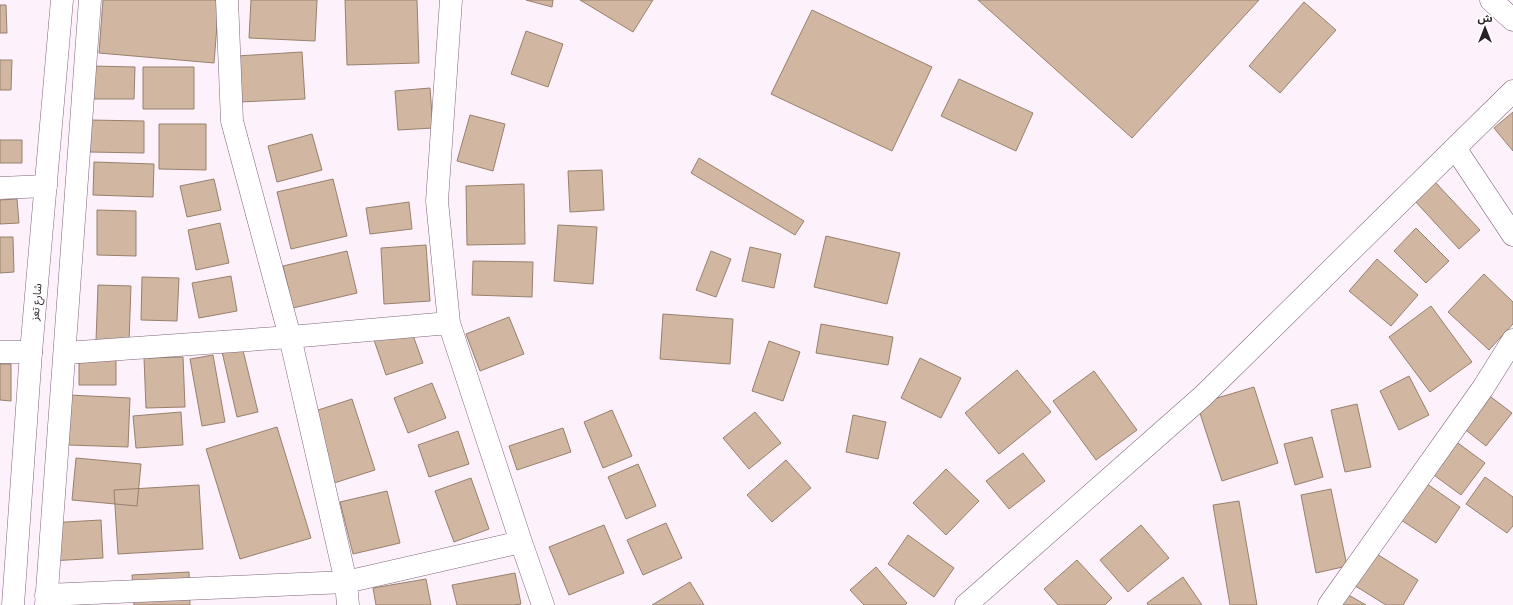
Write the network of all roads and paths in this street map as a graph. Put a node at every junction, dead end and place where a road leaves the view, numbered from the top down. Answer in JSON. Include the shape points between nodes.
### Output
{"nodes":[{"id":1,"x":62,"y":0,"type":"edge"},
{"id":2,"x":90,"y":0,"type":"edge"},
{"id":3,"x":227,"y":0,"type":"edge"},
{"id":4,"x":451,"y":0,"type":"edge"},
{"id":5,"x":1491,"y":0,"type":"edge"},
{"id":6,"x":1513,"y":20,"type":"edge"},
{"id":7,"x":1513,"y":91,"type":"edge"},
{"id":8,"x":1455,"y":148,"type":"junction"},
{"id":9,"x":46,"y":186,"type":"junction"},
{"id":10,"x":0,"y":188,"type":"edge"},
{"id":11,"x":1513,"y":236,"type":"edge"},
{"id":12,"x":449,"y":323,"type":"junction"},
{"id":13,"x":290,"y":337,"type":"junction"},
{"id":14,"x":1513,"y":340,"type":"edge"},
{"id":15,"x":0,"y":352,"type":"edge"},
{"id":16,"x":31,"y":352,"type":"junction"},
{"id":17,"x":65,"y":353,"type":"junction"},
{"id":18,"x":521,"y":542,"type":"junction"},
{"id":19,"x":346,"y":582,"type":"junction"},
{"id":20,"x":9,"y":594,"type":"edge"},
{"id":21,"x":46,"y":600,"type":"edge"},
{"id":22,"x":348,"y":605,"type":"edge"},
{"id":23,"x":543,"y":605,"type":"edge"},
{"id":24,"x":966,"y":605,"type":"edge"},
{"id":25,"x":1328,"y":605,"type":"edge"}],
"edges":[{"from":1,"to":9,"type":"street","name":"شارع تعز"},
{"from":2,"to":17,"type":"street"},
{"from":3,"to":13,"type":"street","via":[[232,121]]},
{"from":4,"to":12,"type":"street","via":[[437,201]]},
{"from":5,"to":6,"type":"street"},
{"from":7,"to":8,"type":"street"},
{"from":8,"to":11,"type":"street"},
{"from":8,"to":24,"type":"street","via":[[1203,396]]},
{"from":9,"to":10,"type":"street"},
{"from":9,"to":16,"type":"street","name":"شارع تعز"},
{"from":12,"to":13,"type":"street"},
{"from":12,"to":18,"type":"street"},
{"from":13,"to":17,"type":"street"},
{"from":13,"to":19,"type":"street"},
{"from":14,"to":25,"type":"street","via":[[1483,388]]},
{"from":15,"to":16,"type":"street"},
{"from":16,"to":20,"type":"street","name":"شارع تعز"},
{"from":17,"to":21,"type":"street"},
{"from":18,"to":19,"type":"street"},
{"from":18,"to":23,"type":"street"},
{"from":19,"to":21,"type":"street"},
{"from":19,"to":22,"type":"street"}]}
